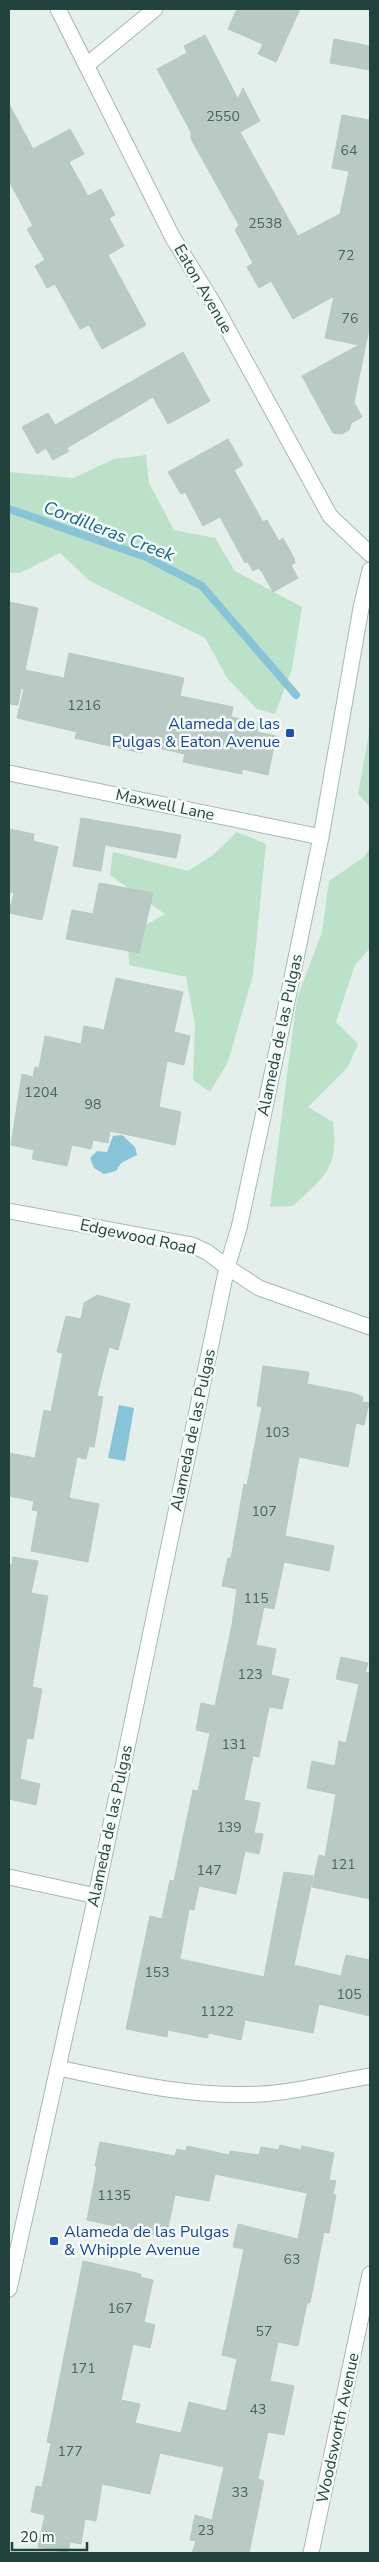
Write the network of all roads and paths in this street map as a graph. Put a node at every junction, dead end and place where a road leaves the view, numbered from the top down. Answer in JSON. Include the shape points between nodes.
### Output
{"nodes":[{"id":1,"x":58,"y":9,"type":"edge"},
{"id":2,"x":155,"y":9,"type":"edge"},
{"id":3,"x":88,"y":64,"type":"junction"},
{"id":4,"x":370,"y":554,"type":"edge"},
{"id":5,"x":370,"y":570,"type":"edge"},
{"id":6,"x":9,"y":773,"type":"edge"},
{"id":7,"x":321,"y":837,"type":"junction"},
{"id":8,"x":9,"y":1211,"type":"edge"},
{"id":9,"x":227,"y":1267,"type":"junction"},
{"id":10,"x":370,"y":1327,"type":"edge"},
{"id":11,"x":9,"y":1878,"type":"edge"},
{"id":12,"x":96,"y":1896,"type":"junction"},
{"id":13,"x":58,"y":2068,"type":"junction"},
{"id":14,"x":370,"y":2076,"type":"edge"},
{"id":15,"x":370,"y":2274,"type":"edge"},
{"id":16,"x":9,"y":2290,"type":"edge"},
{"id":17,"x":311,"y":2553,"type":"edge"}],
"edges":[{"from":1,"to":3,"type":"main road","name":"Eaton Avenue"},
{"from":2,"to":3,"type":"main road"},
{"from":3,"to":4,"type":"main road","name":"Eaton Avenue","via":[[173,238],[330,516]]},
{"from":5,"to":7,"type":"main road","name":"Alameda de las Pulgas"},
{"from":6,"to":7,"type":"main road","name":"Maxwell Lane"},
{"from":7,"to":9,"type":"main road","name":"Alameda de las Pulgas","via":[[239,1228]]},
{"from":8,"to":9,"type":"main road","name":"Edgewood Road","via":[[192,1246],[207,1252]]},
{"from":9,"to":10,"type":"main road","name":"Edgewood Road","via":[[259,1288]]},
{"from":9,"to":12,"type":"main road","name":"Alameda de las Pulgas"},
{"from":11,"to":12,"type":"main road"},
{"from":12,"to":13,"type":"main road","name":"Alameda de las Pulgas"},
{"from":13,"to":14,"type":"main road","via":[[147,2086],[224,2094],[262,2094]]},
{"from":13,"to":16,"type":"main road","name":"Alameda de las Pulgas"},
{"from":15,"to":17,"type":"main road","name":"Woodsworth Avenue"}]}
